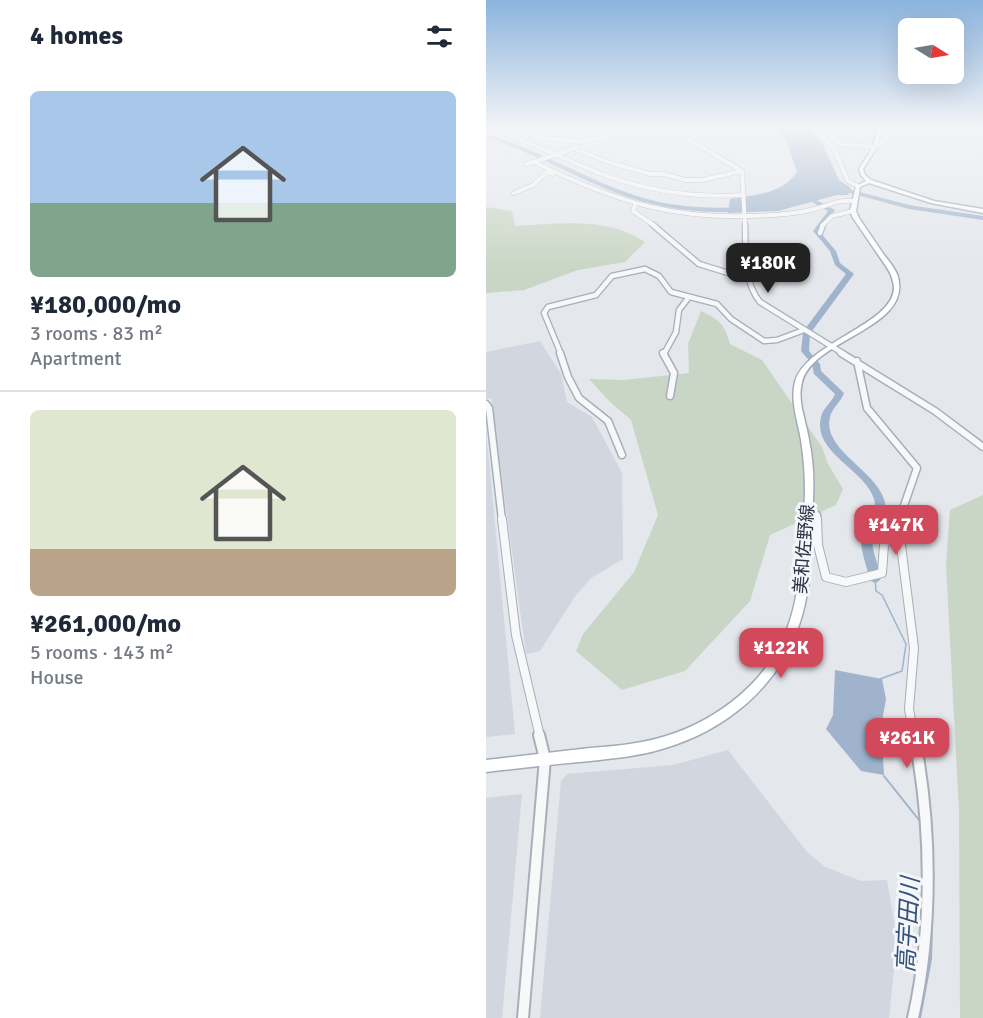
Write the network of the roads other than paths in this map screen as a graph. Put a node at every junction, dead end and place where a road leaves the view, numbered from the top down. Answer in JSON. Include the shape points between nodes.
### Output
{"nodes":[{"id":1,"x":544,"y":175,"type":"edge"},
{"id":2,"x":556,"y":175,"type":"edge"},
{"id":3,"x":559,"y":175,"type":"edge"},
{"id":4,"x":606,"y":175,"type":"edge"},
{"id":5,"x":666,"y":175,"type":"edge"},
{"id":6,"x":726,"y":175,"type":"edge"},
{"id":7,"x":742,"y":175,"type":"edge"},
{"id":8,"x":845,"y":175,"type":"edge"},
{"id":9,"x":863,"y":175,"type":"edge"},
{"id":10,"x":564,"y":177,"type":"junction"},
{"id":11,"x":869,"y":181,"type":"junction"},
{"id":12,"x":858,"y":187,"type":"junction"},
{"id":13,"x":514,"y":193,"type":"dead end"},
{"id":14,"x":744,"y":195,"type":"junction"},
{"id":15,"x":855,"y":200,"type":"junction"},
{"id":16,"x":635,"y":205,"type":"junction"},
{"id":17,"x":853,"y":211,"type":"junction"},
{"id":18,"x":983,"y":211,"type":"edge"},
{"id":19,"x":745,"y":217,"type":"junction"},
{"id":20,"x":820,"y":233,"type":"dead end"},
{"id":21,"x":746,"y":244,"type":"junction"},
{"id":22,"x":731,"y":274,"type":"junction"},
{"id":23,"x":748,"y":279,"type":"junction"},
{"id":24,"x":688,"y":297,"type":"junction"},
{"id":25,"x":804,"y":330,"type":"junction"},
{"id":26,"x":831,"y":346,"type":"junction"},
{"id":27,"x":857,"y":361,"type":"junction"},
{"id":28,"x":670,"y":396,"type":"dead end"},
{"id":29,"x":486,"y":404,"type":"edge"},
{"id":30,"x":983,"y":447,"type":"edge"},
{"id":31,"x":622,"y":455,"type":"dead end"},
{"id":32,"x":807,"y":511,"type":"junction"},
{"id":33,"x":898,"y":522,"type":"junction"},
{"id":34,"x":545,"y":759,"type":"junction"},
{"id":35,"x":486,"y":765,"type":"edge"},
{"id":36,"x":522,"y":1018,"type":"edge"},
{"id":37,"x":913,"y":1018,"type":"edge"}],
"edges":[{"from":1,"to":13,"type":"street","via":[[533,185]]},
{"from":2,"to":10,"type":"street"},
{"from":3,"to":10,"type":"street"},
{"from":4,"to":14,"type":"street","via":[[639,187],[682,194]]},
{"from":5,"to":6,"type":"street","via":[[685,180]]},
{"from":7,"to":14,"type":"street"},
{"from":8,"to":12,"type":"street"},
{"from":9,"to":11,"type":"main road"},
{"from":10,"to":16,"type":"street"},
{"from":11,"to":12,"type":"main road"},
{"from":11,"to":18,"type":"main road","via":[[933,202]]},
{"from":12,"to":15,"type":"main road"},
{"from":14,"to":19,"type":"street"},
{"from":15,"to":17,"type":"main road"},
{"from":15,"to":19,"type":"street","via":[[842,199],[795,213]]},
{"from":16,"to":19,"type":"street","via":[[686,216]]},
{"from":16,"to":22,"type":"street","via":[[635,213],[699,264]]},
{"from":17,"to":20,"type":"street","via":[[833,214]]},
{"from":17,"to":26,"type":"main road","name":"美和佐野線","via":[[858,224],[894,272],[898,290],[885,313]]},
{"from":19,"to":21,"type":"street"},
{"from":21,"to":22,"type":"street"},
{"from":21,"to":23,"type":"street"},
{"from":22,"to":23,"type":"street"},
{"from":23,"to":25,"type":"street","via":[[760,302]]},
{"from":24,"to":25,"type":"street","via":[[717,304],[731,319],[765,341]]},
{"from":24,"to":28,"type":"street","via":[[679,310],[676,332],[663,353],[674,373]]},
{"from":24,"to":31,"type":"street","via":[[671,292],[657,273],[640,269],[612,276],[596,295],[544,311],[579,398],[608,421]]},
{"from":25,"to":26,"type":"street"},
{"from":26,"to":27,"type":"street"},
{"from":26,"to":32,"type":"main road","name":"美和佐野線","via":[[812,360],[802,374],[796,395],[807,458]]},
{"from":27,"to":30,"type":"street"},
{"from":27,"to":33,"type":"street","via":[[867,408],[917,468]]},
{"from":29,"to":34,"type":"street","via":[[516,635]]},
{"from":32,"to":33,"type":"street","via":[[817,515],[825,576],[842,582],[876,576],[883,571],[885,545]]},
{"from":32,"to":34,"type":"main road","name":"美和佐野線","via":[[801,595],[793,630],[775,664],[748,696],[710,723],[666,742]]},
{"from":33,"to":37,"type":"street","via":[[914,648],[909,710],[920,766],[927,867],[925,949]]},
{"from":34,"to":35,"type":"main road","name":"美和佐野線"},
{"from":34,"to":36,"type":"street"}]}
